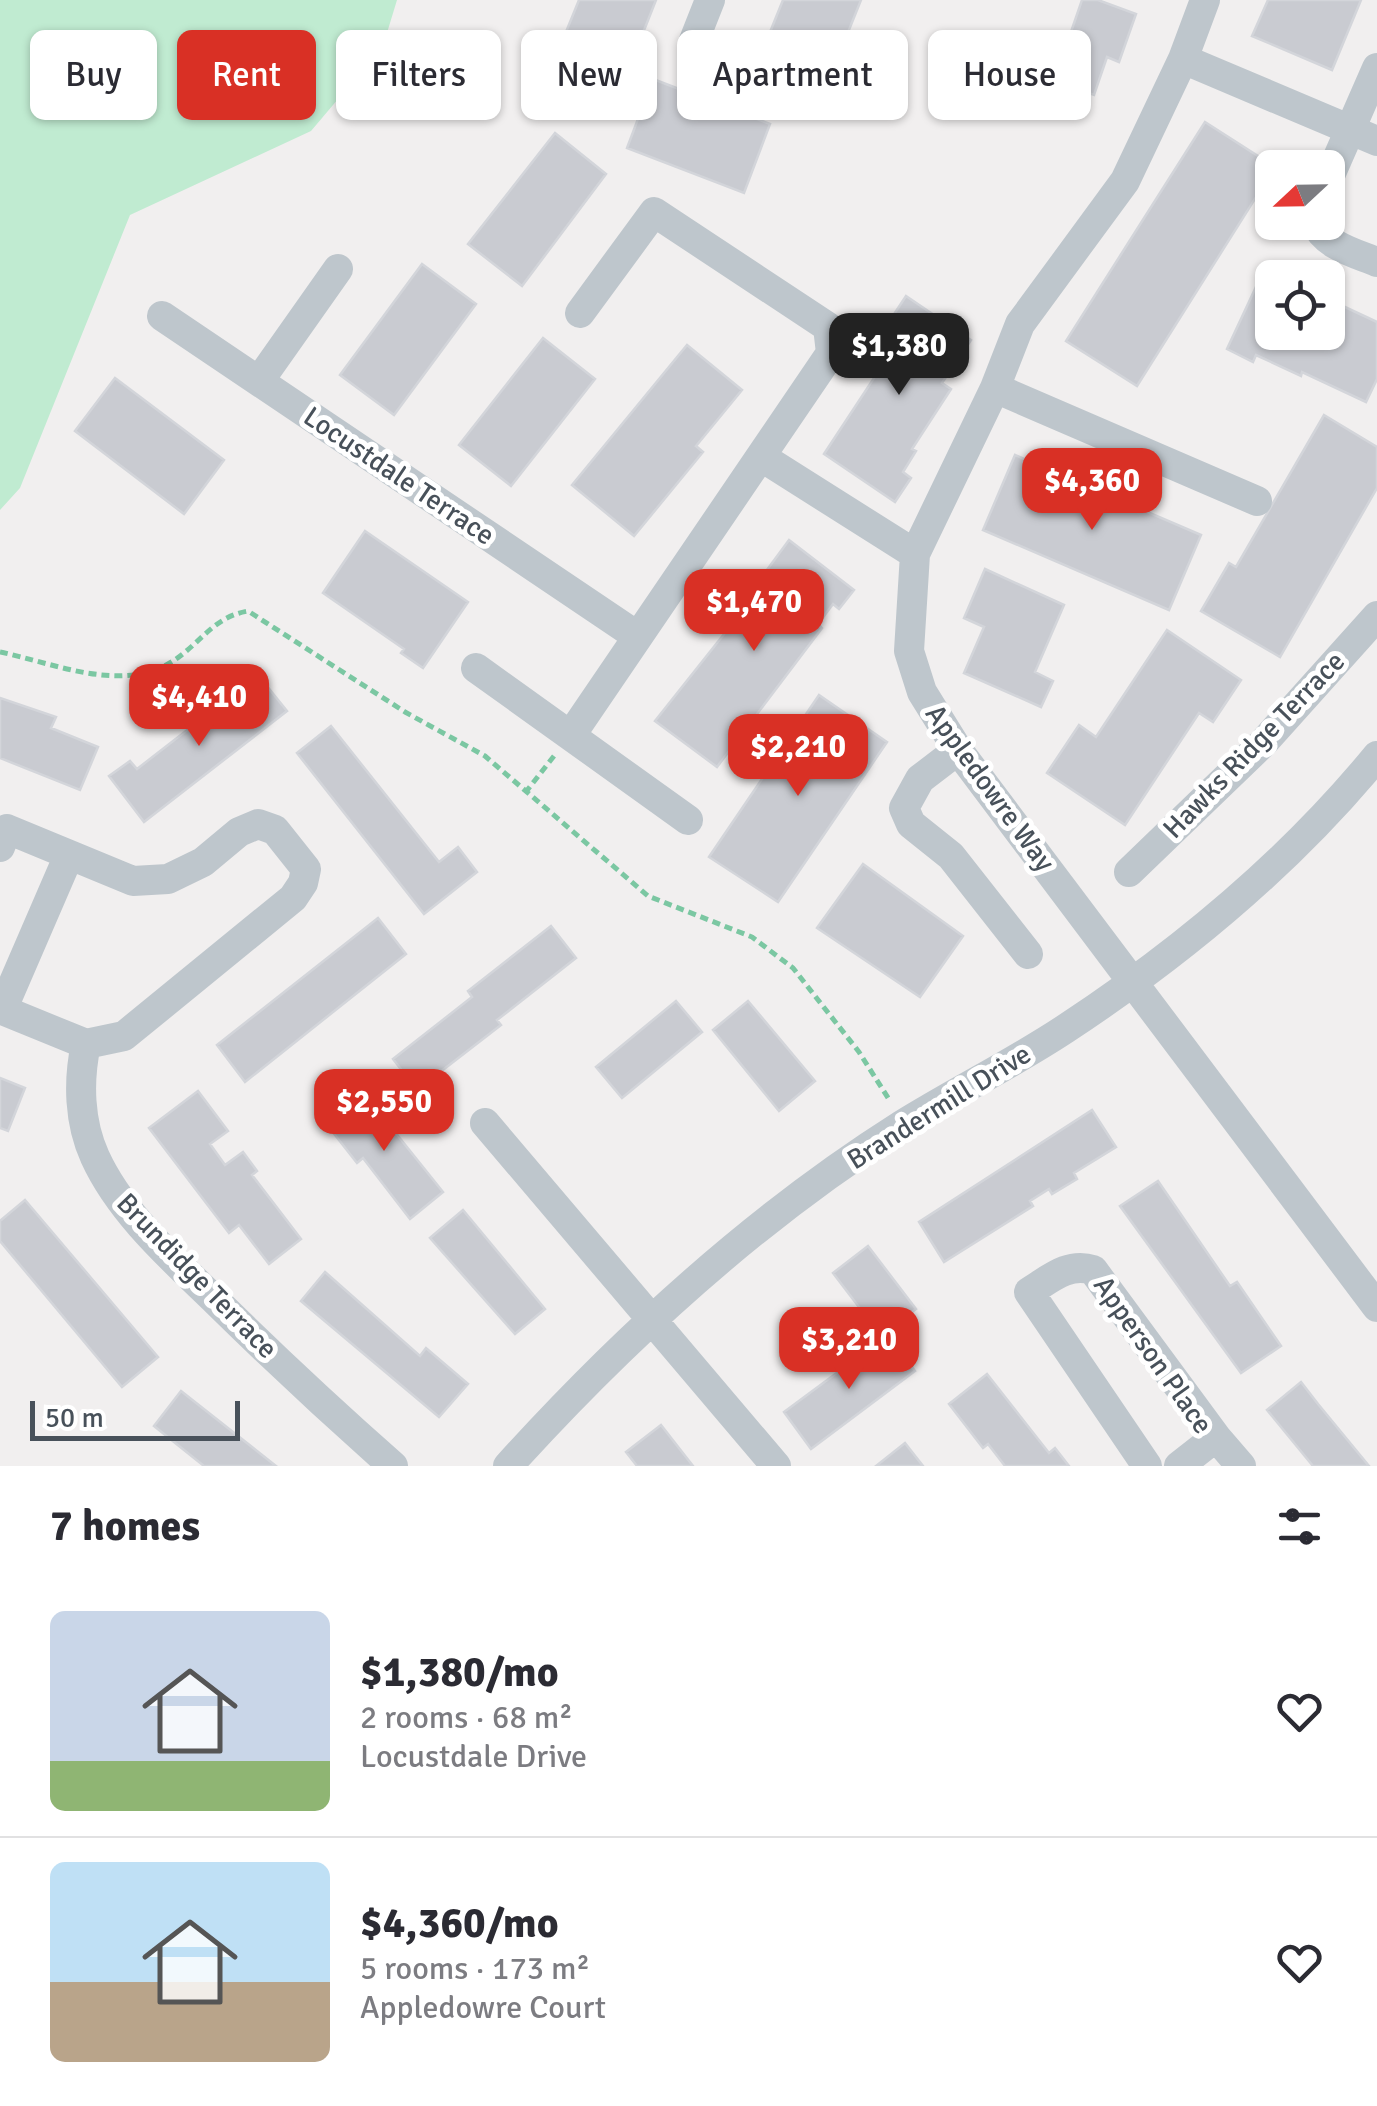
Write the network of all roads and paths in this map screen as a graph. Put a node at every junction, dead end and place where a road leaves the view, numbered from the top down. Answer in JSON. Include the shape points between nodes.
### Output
{"nodes":[{"id":1,"x":710,"y":0,"type":"edge"},
{"id":2,"x":1206,"y":0,"type":"edge"},
{"id":3,"x":699,"y":30,"type":"edge"},
{"id":4,"x":1183,"y":59,"type":"junction"},
{"id":5,"x":1377,"y":68,"type":"edge"},
{"id":6,"x":1363,"y":135,"type":"edge"},
{"id":7,"x":1345,"y":158,"type":"edge"},
{"id":8,"x":1329,"y":240,"type":"edge"},
{"id":9,"x":1377,"y":262,"type":"edge"},
{"id":10,"x":338,"y":269,"type":"dead end"},
{"id":11,"x":580,"y":313,"type":"dead end"},
{"id":12,"x":162,"y":316,"type":"dead end"},
{"id":13,"x":259,"y":382,"type":"junction"},
{"id":14,"x":995,"y":388,"type":"junction"},
{"id":15,"x":764,"y":458,"type":"junction"},
{"id":16,"x":1257,"y":502,"type":"dead end"},
{"id":17,"x":915,"y":554,"type":"junction"},
{"id":18,"x":1377,"y":616,"type":"edge"},
{"id":19,"x":636,"y":636,"type":"junction"},
{"id":20,"x":0,"y":652,"type":"edge"},
{"id":21,"x":476,"y":668,"type":"dead end"},
{"id":22,"x":572,"y":734,"type":"junction"},
{"id":23,"x":958,"y":750,"type":"junction"},
{"id":24,"x":1371,"y":776,"type":"edge"},
{"id":25,"x":526,"y":793,"type":"junction"},
{"id":26,"x":688,"y":820,"type":"dead end"},
{"id":27,"x":0,"y":846,"type":"edge"},
{"id":28,"x":70,"y":855,"type":"junction"},
{"id":29,"x":1129,"y":872,"type":"dead end"},
{"id":30,"x":1028,"y":954,"type":"dead end"},
{"id":31,"x":1133,"y":982,"type":"junction"},
{"id":32,"x":1,"y":1010,"type":"edge"},
{"id":33,"x":86,"y":1044,"type":"junction"},
{"id":34,"x":484,"y":1123,"type":"dead end"},
{"id":35,"x":904,"y":1124,"type":"junction"},
{"id":36,"x":1377,"y":1307,"type":"edge"},
{"id":37,"x":653,"y":1318,"type":"junction"},
{"id":38,"x":1216,"y":1437,"type":"junction"},
{"id":39,"x":392,"y":1466,"type":"edge"},
{"id":40,"x":508,"y":1466,"type":"edge"},
{"id":41,"x":776,"y":1466,"type":"edge"},
{"id":42,"x":1147,"y":1466,"type":"edge"},
{"id":43,"x":1179,"y":1466,"type":"edge"},
{"id":44,"x":1240,"y":1466,"type":"edge"}],
"edges":[{"from":1,"to":3,"type":"street"},
{"from":2,"to":4,"type":"street","name":"Appledowre Way"},
{"from":4,"to":6,"type":"street"},
{"from":4,"to":14,"type":"street","name":"Appledowre Way","via":[[1125,181],[1020,324]]},
{"from":5,"to":6,"type":"street"},
{"from":6,"to":7,"type":"street"},
{"from":8,"to":9,"type":"street"},
{"from":10,"to":13,"type":"street"},
{"from":11,"to":15,"type":"street","via":[[654,212],[828,327],[831,352]]},
{"from":12,"to":13,"type":"street","name":"Locustdale Terrace"},
{"from":13,"to":19,"type":"street","name":"Locustdale Terrace"},
{"from":14,"to":16,"type":"street"},
{"from":14,"to":17,"type":"street","name":"Appledowre Way"},
{"from":15,"to":17,"type":"street"},
{"from":15,"to":19,"type":"street"},
{"from":17,"to":23,"type":"street","name":"Appledowre Way","via":[[909,651],[922,692]]},
{"from":18,"to":29,"type":"street","name":"Hawks Ridge Terrace","via":[[1264,742]]},
{"from":19,"to":22,"type":"street"},
{"from":20,"to":25,"type":"path","via":[[98,673],[152,672],[216,622],[248,612],[485,756]]},
{"from":21,"to":22,"type":"street"},
{"from":22,"to":25,"type":"path"},
{"from":22,"to":26,"type":"street"},
{"from":23,"to":30,"type":"street","via":[[920,779],[904,808],[911,824],[951,856]]},
{"from":23,"to":31,"type":"street","name":"Appledowre Way"},
{"from":24,"to":31,"type":"street","name":"Brandermill Drive"},
{"from":25,"to":35,"type":"path","via":[[648,896],[752,937],[793,968],[859,1052]]},
{"from":27,"to":28,"type":"street","via":[[8,829]]},
{"from":28,"to":32,"type":"street"},
{"from":28,"to":33,"type":"street","via":[[133,881],[168,879],[258,824],[274,830],[306,868],[292,898],[145,1022],[124,1036]]},
{"from":31,"to":35,"type":"street","name":"Brandermill Drive"},
{"from":31,"to":36,"type":"street","name":"Appledowre Way"},
{"from":32,"to":33,"type":"street"},
{"from":33,"to":39,"type":"street","name":"Brundidge Terrace","via":[[79,1076],[83,1112],[94,1155],[119,1198],[196,1282]]},
{"from":34,"to":37,"type":"street"},
{"from":35,"to":37,"type":"street","name":"Brandermill Drive","via":[[790,1203]]},
{"from":37,"to":40,"type":"street","name":"Brandermill Drive"},
{"from":37,"to":41,"type":"street"},
{"from":38,"to":42,"type":"street","name":"Apperson Place","via":[[1093,1270],[1065,1270],[1029,1292]]},
{"from":38,"to":43,"type":"street","name":"Apperson Place"},
{"from":38,"to":44,"type":"street"}]}
